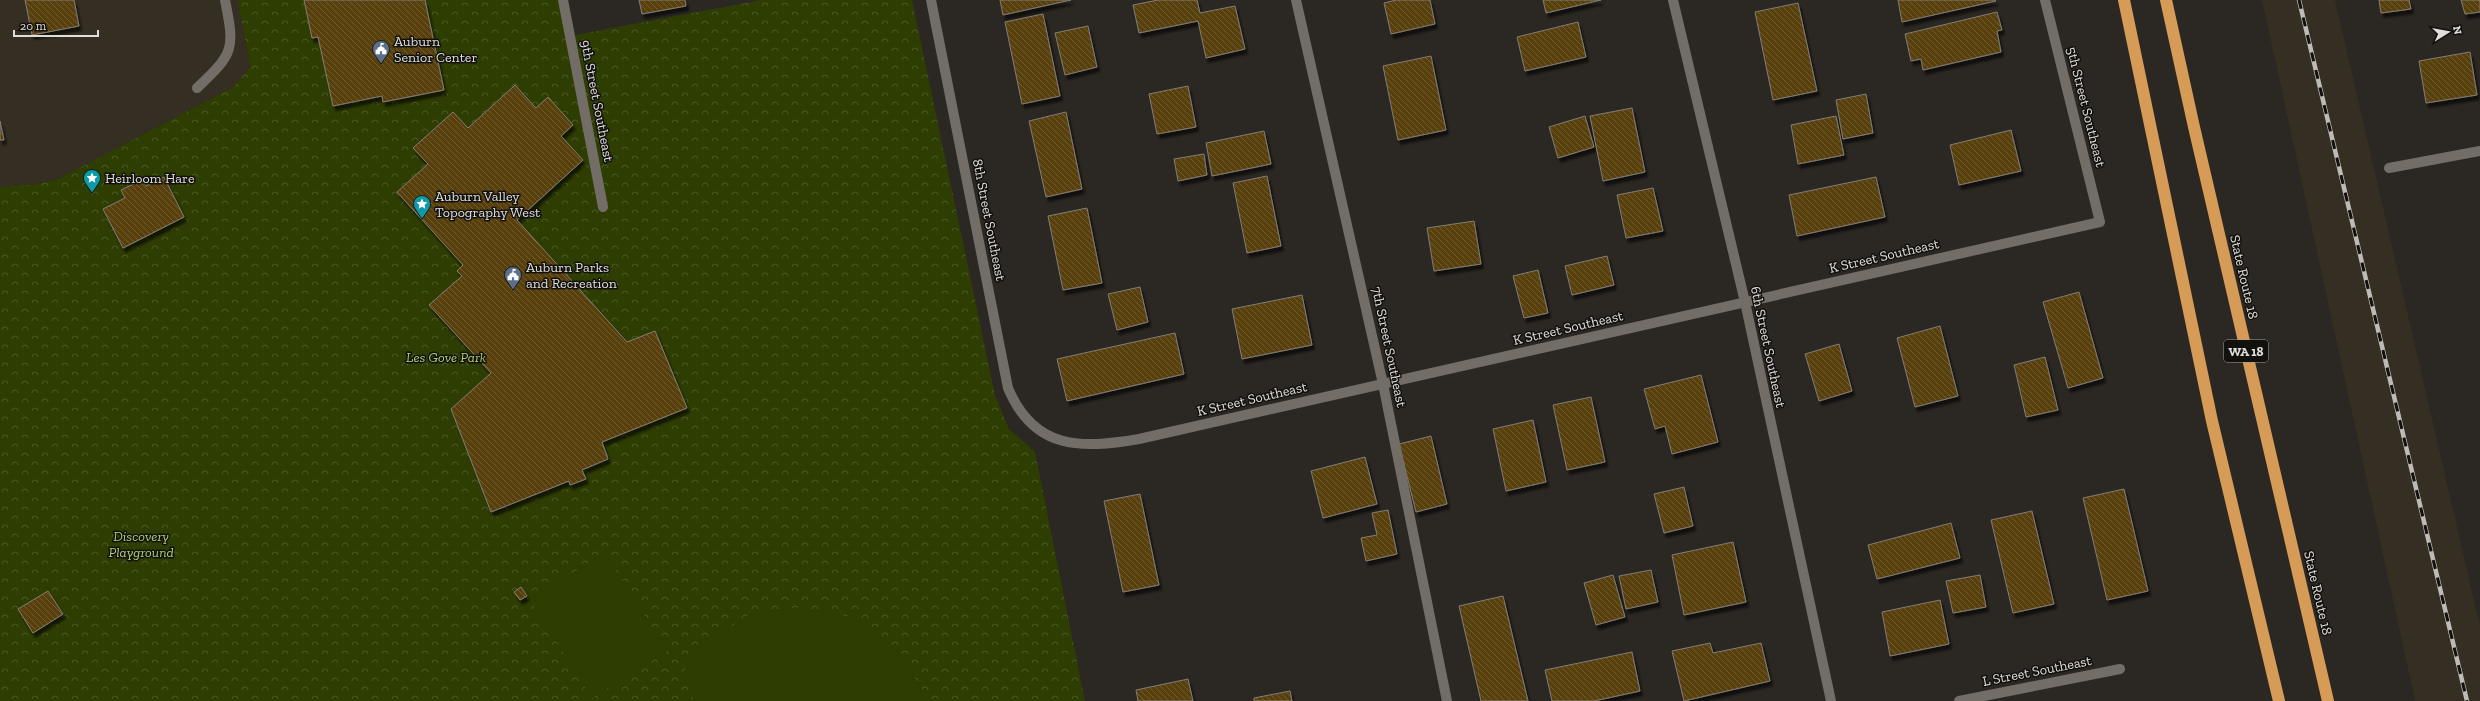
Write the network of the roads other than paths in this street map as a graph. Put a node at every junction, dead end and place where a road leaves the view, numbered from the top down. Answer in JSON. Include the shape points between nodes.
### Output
{"nodes":[{"id":1,"x":225,"y":0,"type":"edge"},
{"id":2,"x":563,"y":0,"type":"edge"},
{"id":3,"x":930,"y":0,"type":"edge"},
{"id":4,"x":1296,"y":0,"type":"edge"},
{"id":5,"x":1673,"y":0,"type":"edge"},
{"id":6,"x":2045,"y":0,"type":"edge"},
{"id":7,"x":2124,"y":0,"type":"edge"},
{"id":8,"x":2166,"y":0,"type":"edge"},
{"id":9,"x":197,"y":88,"type":"dead end"},
{"id":10,"x":2480,"y":150,"type":"edge"},
{"id":11,"x":2389,"y":168,"type":"dead end"},
{"id":12,"x":603,"y":207,"type":"dead end"},
{"id":13,"x":2100,"y":222,"type":"joint"},
{"id":14,"x":1745,"y":302,"type":"junction"},
{"id":15,"x":1383,"y":384,"type":"junction"},
{"id":16,"x":1044,"y":432,"type":"joint"},
{"id":17,"x":2120,"y":669,"type":"dead end"},
{"id":18,"x":1447,"y":701,"type":"edge"},
{"id":19,"x":1831,"y":701,"type":"edge"},
{"id":20,"x":1959,"y":701,"type":"edge"},
{"id":21,"x":2278,"y":701,"type":"edge"},
{"id":22,"x":2328,"y":701,"type":"edge"}],
"edges":[{"from":1,"to":9,"type":"street","via":[[230,28],[229,51],[224,63]]},
{"from":2,"to":12,"type":"street","name":"9th Street Southeast"},
{"from":3,"to":16,"type":"street","name":"8th Street Southeast","via":[[1008,388],[1018,409]]},
{"from":4,"to":15,"type":"street","name":"7th Street Southeast"},
{"from":5,"to":14,"type":"street","name":"6th Street Southeast"},
{"from":6,"to":13,"type":"street","name":"5th Street Southeast"},
{"from":7,"to":21,"type":"highway","via":[[2212,420]]},
{"from":8,"to":22,"type":"highway","name":"State Route 18","number":"WA 18"},
{"from":10,"to":11,"type":"street"},
{"from":13,"to":14,"type":"street","name":"K Street Southeast"},
{"from":14,"to":15,"type":"street","name":"K Street Southeast"},
{"from":14,"to":19,"type":"street","name":"6th Street Southeast"},
{"from":15,"to":16,"type":"street","name":"K Street Southeast","via":[[1106,445],[1069,444]]},
{"from":15,"to":18,"type":"street","name":"7th Street Southeast"},
{"from":17,"to":20,"type":"street","name":"L Street Southeast"}]}
